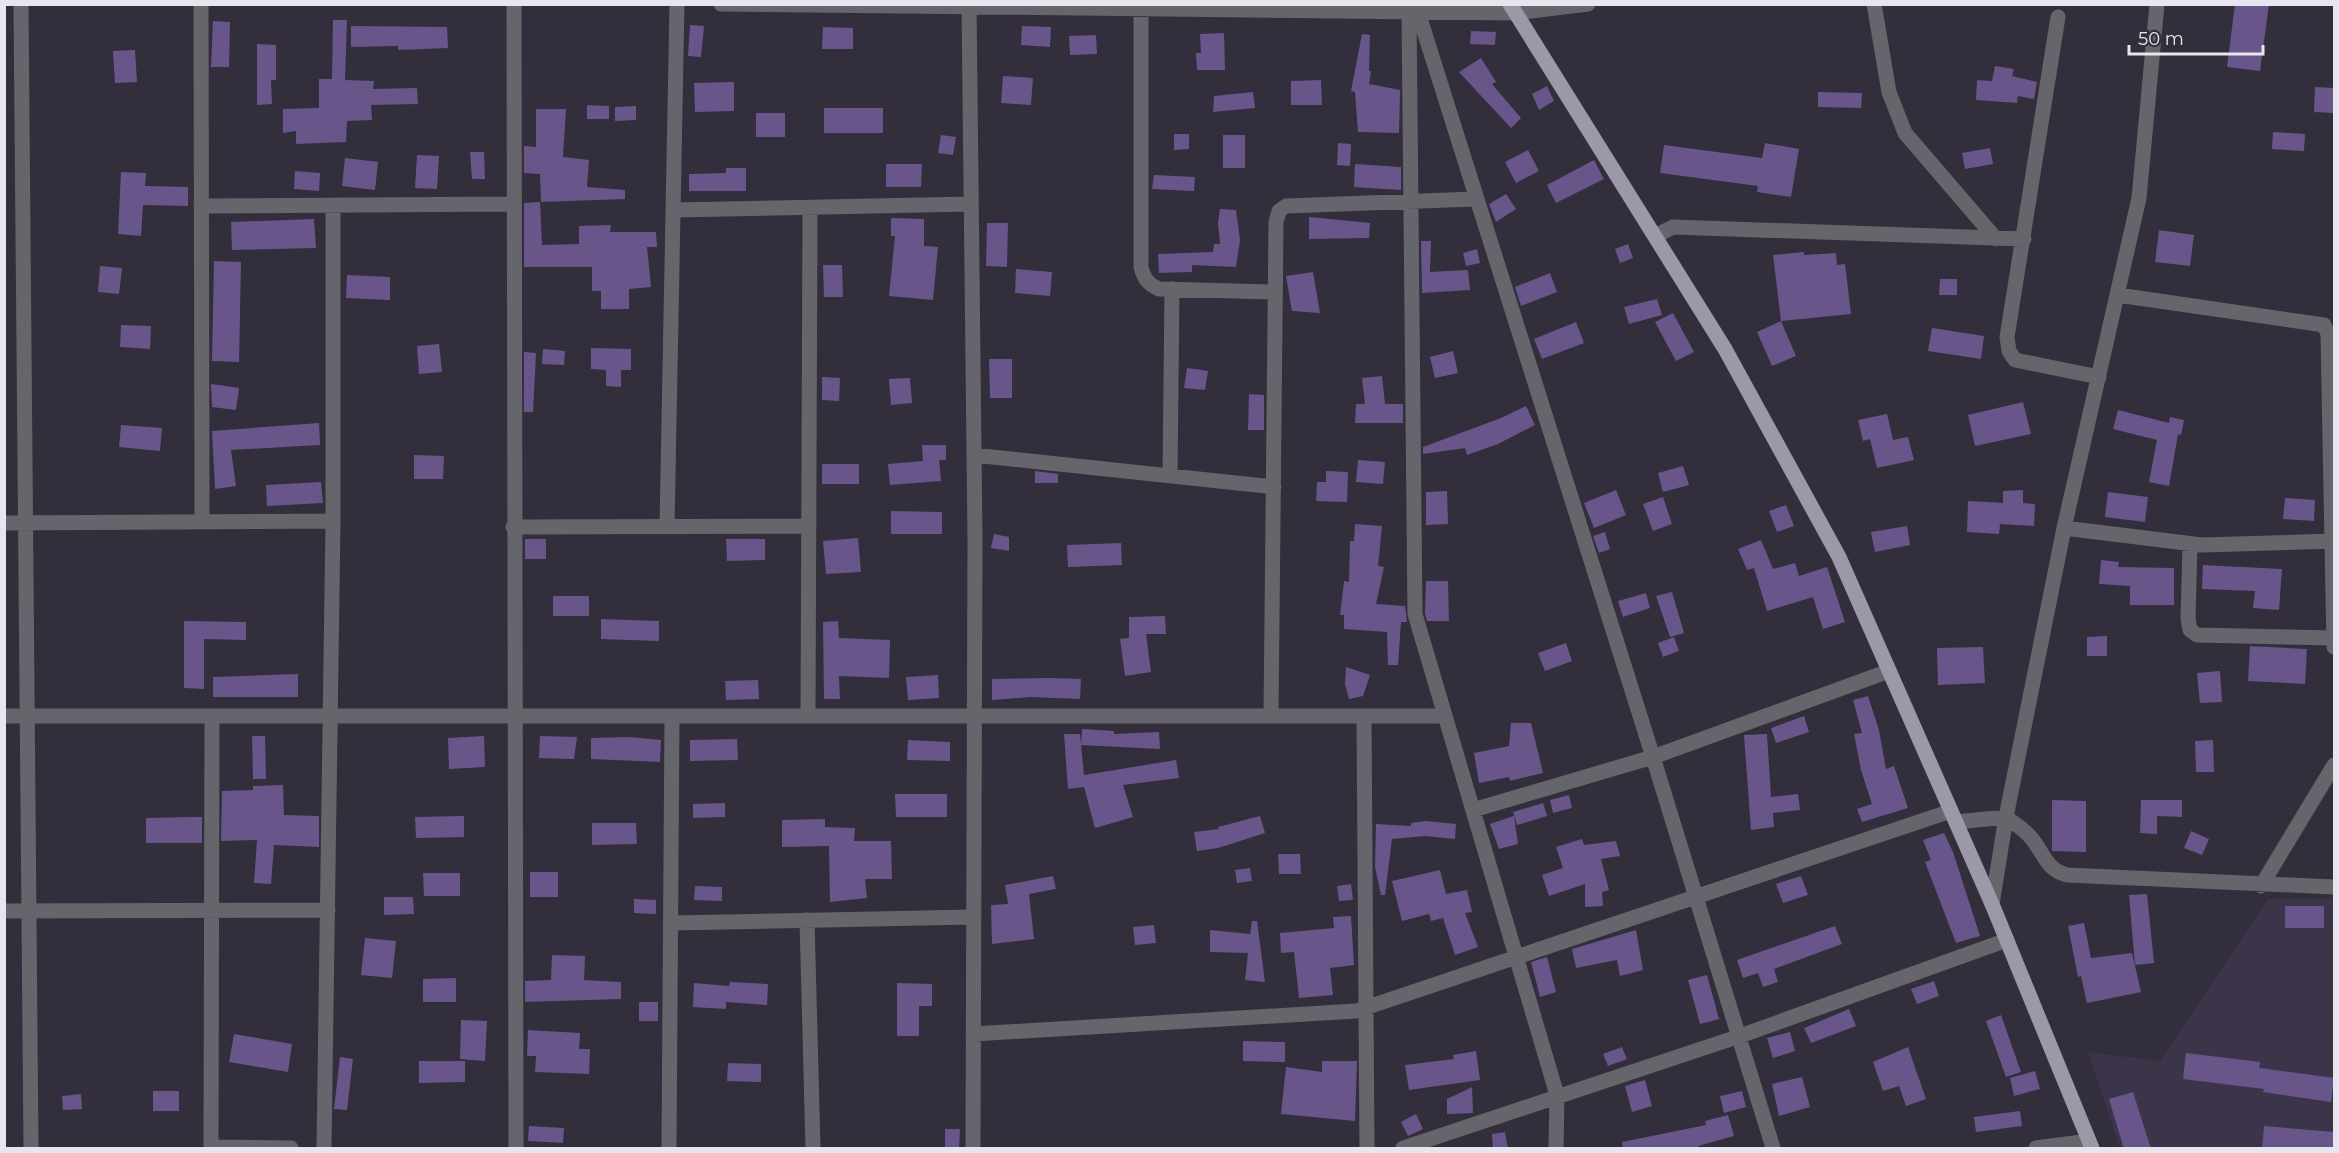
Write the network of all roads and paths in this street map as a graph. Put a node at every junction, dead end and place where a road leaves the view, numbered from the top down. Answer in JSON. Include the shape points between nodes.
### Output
{"nodes":[{"id":1,"x":21,"y":4,"type":"edge"},
{"id":2,"x":201,"y":4,"type":"edge"},
{"id":3,"x":514,"y":4,"type":"edge"},
{"id":4,"x":677,"y":4,"type":"edge"},
{"id":5,"x":721,"y":4,"type":"edge"},
{"id":6,"x":1588,"y":4,"type":"edge"},
{"id":7,"x":1874,"y":4,"type":"edge"},
{"id":8,"x":2157,"y":4,"type":"edge"},
{"id":9,"x":969,"y":6,"type":"edge"},
{"id":10,"x":1142,"y":7,"type":"edge"},
{"id":11,"x":1513,"y":9,"type":"edge"},
{"id":12,"x":1413,"y":12,"type":"junction"},
{"id":13,"x":2058,"y":17,"type":"dead end"},
{"id":14,"x":1475,"y":200,"type":"junction"},
{"id":15,"x":1411,"y":201,"type":"junction"},
{"id":16,"x":514,"y":204,"type":"junction"},
{"id":17,"x":971,"y":204,"type":"junction"},
{"id":18,"x":333,"y":205,"type":"junction"},
{"id":19,"x":201,"y":206,"type":"junction"},
{"id":20,"x":810,"y":208,"type":"junction"},
{"id":21,"x":673,"y":210,"type":"junction"},
{"id":22,"x":1655,"y":236,"type":"junction"},
{"id":23,"x":1996,"y":239,"type":"junction"},
{"id":24,"x":2024,"y":239,"type":"junction"},
{"id":25,"x":1172,"y":289,"type":"junction"},
{"id":26,"x":1275,"y":292,"type":"junction"},
{"id":27,"x":2118,"y":295,"type":"junction"},
{"id":28,"x":2099,"y":377,"type":"junction"},
{"id":29,"x":974,"y":455,"type":"junction"},
{"id":30,"x":1170,"y":476,"type":"junction"},
{"id":31,"x":1274,"y":487,"type":"junction"},
{"id":32,"x":333,"y":521,"type":"junction"},
{"id":33,"x":202,"y":522,"type":"junction"},
{"id":34,"x":4,"y":523,"type":"edge"},
{"id":35,"x":26,"y":524,"type":"junction"},
{"id":36,"x":809,"y":526,"type":"junction"},
{"id":37,"x":514,"y":527,"type":"junction"},
{"id":38,"x":667,"y":527,"type":"junction"},
{"id":39,"x":2064,"y":528,"type":"junction"},
{"id":40,"x":2333,"y":541,"type":"edge"},
{"id":41,"x":2190,"y":544,"type":"junction"},
{"id":42,"x":2334,"y":638,"type":"edge"},
{"id":43,"x":2334,"y":647,"type":"edge"},
{"id":44,"x":1889,"y":671,"type":"junction"},
{"id":45,"x":4,"y":716,"type":"edge"},
{"id":46,"x":28,"y":716,"type":"junction"},
{"id":47,"x":212,"y":716,"type":"junction"},
{"id":48,"x":331,"y":716,"type":"junction"},
{"id":49,"x":516,"y":716,"type":"junction"},
{"id":50,"x":672,"y":716,"type":"junction"},
{"id":51,"x":808,"y":716,"type":"junction"},
{"id":52,"x":975,"y":716,"type":"junction"},
{"id":53,"x":1272,"y":716,"type":"junction"},
{"id":54,"x":1364,"y":716,"type":"junction"},
{"id":55,"x":1445,"y":716,"type":"junction"},
{"id":56,"x":1653,"y":757,"type":"junction"},
{"id":57,"x":2334,"y":765,"type":"edge"},
{"id":58,"x":1473,"y":810,"type":"junction"},
{"id":59,"x":1954,"y":816,"type":"junction"},
{"id":60,"x":2006,"y":817,"type":"junction"},
{"id":61,"x":2261,"y":886,"type":"junction"},
{"id":62,"x":2334,"y":887,"type":"edge"},
{"id":63,"x":1695,"y":897,"type":"junction"},
{"id":64,"x":1992,"y":904,"type":"junction"},
{"id":65,"x":211,"y":910,"type":"junction"},
{"id":66,"x":328,"y":910,"type":"junction"},
{"id":67,"x":4,"y":911,"type":"edge"},
{"id":68,"x":29,"y":911,"type":"junction"},
{"id":69,"x":974,"y":917,"type":"junction"},
{"id":70,"x":807,"y":920,"type":"junction"},
{"id":71,"x":671,"y":923,"type":"junction"},
{"id":72,"x":2007,"y":940,"type":"junction"},
{"id":73,"x":1516,"y":957,"type":"junction"},
{"id":74,"x":1366,"y":1008,"type":"junction"},
{"id":75,"x":973,"y":1034,"type":"junction"},
{"id":76,"x":1740,"y":1036,"type":"junction"},
{"id":77,"x":1557,"y":1095,"type":"junction"},
{"id":78,"x":2090,"y":1145,"type":"edge"},
{"id":79,"x":211,"y":1148,"type":"edge"},
{"id":80,"x":31,"y":1149,"type":"edge"},
{"id":81,"x":291,"y":1149,"type":"edge"},
{"id":82,"x":324,"y":1149,"type":"edge"},
{"id":83,"x":516,"y":1149,"type":"edge"},
{"id":84,"x":669,"y":1149,"type":"edge"},
{"id":85,"x":813,"y":1149,"type":"edge"},
{"id":86,"x":973,"y":1149,"type":"edge"},
{"id":87,"x":1367,"y":1149,"type":"edge"},
{"id":88,"x":1403,"y":1149,"type":"edge"},
{"id":89,"x":1556,"y":1149,"type":"edge"},
{"id":90,"x":1773,"y":1149,"type":"edge"},
{"id":91,"x":2036,"y":1149,"type":"edge"}],
"edges":[{"from":1,"to":35,"type":"street"},
{"from":2,"to":19,"type":"street"},
{"from":3,"to":16,"type":"street"},
{"from":4,"to":21,"type":"street"},
{"from":5,"to":9,"type":"street"},
{"from":6,"to":11,"type":"street"},
{"from":7,"to":23,"type":"street","via":[[1889,92],[1905,133]]},
{"from":8,"to":27,"type":"street","via":[[2141,188]]},
{"from":9,"to":10,"type":"street"},
{"from":9,"to":17,"type":"street"},
{"from":10,"to":12,"type":"street"},
{"from":10,"to":25,"type":"street","via":[[1141,267],[1149,285]]},
{"from":11,"to":12,"type":"street"},
{"from":11,"to":22,"type":"main road"},
{"from":12,"to":14,"type":"street"},
{"from":12,"to":15,"type":"street"},
{"from":13,"to":24,"type":"street"},
{"from":14,"to":15,"type":"street"},
{"from":14,"to":56,"type":"street"},
{"from":15,"to":26,"type":"street","via":[[1286,206],[1279,211],[1276,222]]},
{"from":15,"to":55,"type":"street","via":[[1415,614]]},
{"from":16,"to":18,"type":"street"},
{"from":16,"to":37,"type":"street"},
{"from":17,"to":20,"type":"street"},
{"from":17,"to":29,"type":"street"},
{"from":18,"to":19,"type":"street"},
{"from":18,"to":32,"type":"street"},
{"from":19,"to":33,"type":"street"},
{"from":20,"to":21,"type":"street"},
{"from":20,"to":36,"type":"street"},
{"from":21,"to":38,"type":"street"},
{"from":22,"to":23,"type":"street","via":[[1674,227]]},
{"from":22,"to":44,"type":"main road","via":[[1725,349],[1833,547]]},
{"from":23,"to":24,"type":"street"},
{"from":24,"to":28,"type":"street","via":[[2007,337],[2009,351],[2015,360]]},
{"from":25,"to":26,"type":"street"},
{"from":25,"to":30,"type":"street"},
{"from":26,"to":31,"type":"street"},
{"from":27,"to":28,"type":"street"},
{"from":27,"to":40,"type":"street","via":[[2324,325],[2328,334]]},
{"from":28,"to":39,"type":"street"},
{"from":29,"to":30,"type":"street"},
{"from":29,"to":52,"type":"street"},
{"from":30,"to":31,"type":"street"},
{"from":31,"to":53,"type":"street"},
{"from":32,"to":33,"type":"street"},
{"from":32,"to":48,"type":"street"},
{"from":33,"to":35,"type":"street"},
{"from":34,"to":35,"type":"street"},
{"from":35,"to":46,"type":"street"},
{"from":36,"to":38,"type":"street"},
{"from":36,"to":51,"type":"street"},
{"from":37,"to":38,"type":"street"},
{"from":37,"to":49,"type":"street"},
{"from":39,"to":41,"type":"street"},
{"from":39,"to":60,"type":"street"},
{"from":40,"to":41,"type":"street"},
{"from":40,"to":42,"type":"street"},
{"from":41,"to":42,"type":"street","via":[[2190,630],[2198,635]]},
{"from":42,"to":43,"type":"street"},
{"from":44,"to":56,"type":"street"},
{"from":44,"to":59,"type":"main road"},
{"from":45,"to":46,"type":"street"},
{"from":46,"to":47,"type":"street"},
{"from":46,"to":68,"type":"street"},
{"from":47,"to":48,"type":"street"},
{"from":47,"to":65,"type":"street"},
{"from":48,"to":49,"type":"street"},
{"from":48,"to":66,"type":"street"},
{"from":49,"to":50,"type":"street"},
{"from":49,"to":83,"type":"street"},
{"from":50,"to":51,"type":"street"},
{"from":50,"to":71,"type":"street"},
{"from":51,"to":52,"type":"street"},
{"from":52,"to":53,"type":"street"},
{"from":52,"to":69,"type":"street"},
{"from":53,"to":54,"type":"street"},
{"from":54,"to":55,"type":"street"},
{"from":54,"to":74,"type":"street"},
{"from":55,"to":58,"type":"street"},
{"from":56,"to":58,"type":"street"},
{"from":56,"to":63,"type":"street"},
{"from":57,"to":61,"type":"street"},
{"from":58,"to":73,"type":"street"},
{"from":59,"to":60,"type":"street"},
{"from":59,"to":63,"type":"street"},
{"from":59,"to":64,"type":"main road"},
{"from":60,"to":61,"type":"street","via":[[2031,837],[2048,865],[2067,875]]},
{"from":60,"to":64,"type":"street"},
{"from":61,"to":62,"type":"street"},
{"from":63,"to":73,"type":"street"},
{"from":63,"to":76,"type":"street"},
{"from":64,"to":72,"type":"main road"},
{"from":65,"to":66,"type":"street"},
{"from":65,"to":68,"type":"street"},
{"from":65,"to":79,"type":"street"},
{"from":66,"to":82,"type":"street"},
{"from":67,"to":68,"type":"street"},
{"from":68,"to":80,"type":"street"},
{"from":69,"to":70,"type":"street"},
{"from":69,"to":75,"type":"street"},
{"from":70,"to":71,"type":"street"},
{"from":70,"to":85,"type":"street"},
{"from":71,"to":84,"type":"street"},
{"from":72,"to":76,"type":"street"},
{"from":72,"to":78,"type":"main road"},
{"from":73,"to":74,"type":"street"},
{"from":73,"to":77,"type":"street"},
{"from":74,"to":75,"type":"street"},
{"from":74,"to":87,"type":"street"},
{"from":75,"to":86,"type":"street"},
{"from":76,"to":77,"type":"street"},
{"from":76,"to":90,"type":"street"},
{"from":77,"to":88,"type":"street"},
{"from":77,"to":89,"type":"street"},
{"from":78,"to":91,"type":"street"},
{"from":79,"to":81,"type":"street"}]}
